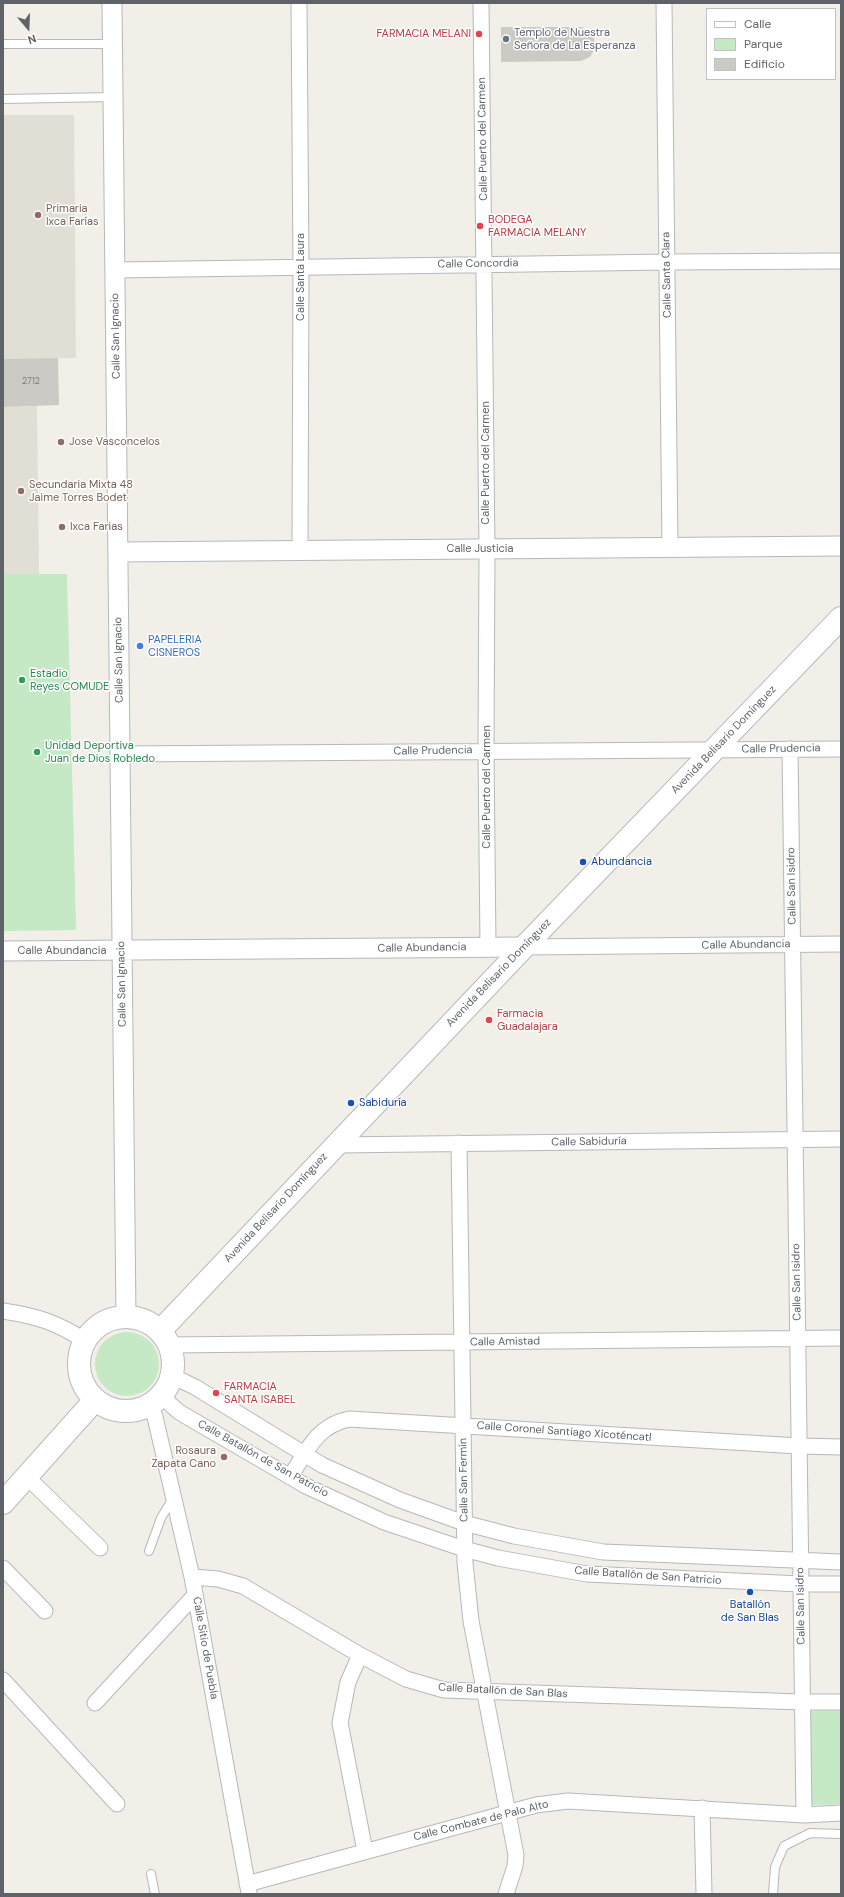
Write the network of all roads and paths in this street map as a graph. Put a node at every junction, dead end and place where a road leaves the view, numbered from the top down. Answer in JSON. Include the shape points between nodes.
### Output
{"nodes":[{"id":1,"x":112,"y":3,"type":"edge"},
{"id":2,"x":299,"y":3,"type":"edge"},
{"id":3,"x":481,"y":3,"type":"edge"},
{"id":4,"x":664,"y":3,"type":"edge"},
{"id":5,"x":3,"y":44,"type":"edge"},
{"id":6,"x":113,"y":44,"type":"junction"},
{"id":7,"x":113,"y":97,"type":"junction"},
{"id":8,"x":3,"y":99,"type":"edge"},
{"id":9,"x":667,"y":262,"type":"junction"},
{"id":10,"x":841,"y":262,"type":"edge"},
{"id":11,"x":484,"y":264,"type":"junction"},
{"id":12,"x":301,"y":266,"type":"junction"},
{"id":13,"x":115,"y":270,"type":"junction"},
{"id":14,"x":841,"y":546,"type":"edge"},
{"id":15,"x":670,"y":547,"type":"junction"},
{"id":16,"x":487,"y":549,"type":"junction"},
{"id":17,"x":300,"y":550,"type":"junction"},
{"id":18,"x":118,"y":552,"type":"junction"},
{"id":19,"x":841,"y":618,"type":"edge"},
{"id":20,"x":790,"y":749,"type":"junction"},
{"id":21,"x":841,"y":749,"type":"edge"},
{"id":22,"x":486,"y":750,"type":"junction"},
{"id":23,"x":714,"y":750,"type":"junction"},
{"id":24,"x":120,"y":754,"type":"junction"},
{"id":25,"x":793,"y":944,"type":"junction"},
{"id":26,"x":841,"y":944,"type":"edge"},
{"id":27,"x":488,"y":947,"type":"junction"},
{"id":28,"x":524,"y":947,"type":"junction"},
{"id":29,"x":122,"y":950,"type":"junction"},
{"id":30,"x":3,"y":951,"type":"edge"},
{"id":31,"x":841,"y":1139,"type":"edge"},
{"id":32,"x":795,"y":1140,"type":"junction"},
{"id":33,"x":459,"y":1143,"type":"junction"},
{"id":34,"x":336,"y":1145,"type":"junction"},
{"id":35,"x":3,"y":1311,"type":"edge"},
{"id":36,"x":126,"y":1316,"type":"junction"},
{"id":37,"x":165,"y":1338,"type":"junction"},
{"id":38,"x":798,"y":1338,"type":"junction"},
{"id":39,"x":841,"y":1338,"type":"edge"},
{"id":40,"x":84,"y":1340,"type":"junction"},
{"id":41,"x":462,"y":1342,"type":"junction"},
{"id":42,"x":172,"y":1376,"type":"junction"},
{"id":43,"x":95,"y":1400,"type":"junction"},
{"id":44,"x":155,"y":1400,"type":"junction"},
{"id":45,"x":463,"y":1425,"type":"junction"},
{"id":46,"x":799,"y":1446,"type":"junction"},
{"id":47,"x":841,"y":1447,"type":"edge"},
{"id":48,"x":305,"y":1454,"type":"junction"},
{"id":49,"x":27,"y":1477,"type":"junction"},
{"id":50,"x":290,"y":1477,"type":"junction"},
{"id":51,"x":173,"y":1497,"type":"junction"},
{"id":52,"x":3,"y":1504,"type":"edge"},
{"id":53,"x":464,"y":1523,"type":"junction"},
{"id":54,"x":100,"y":1548,"type":"dead end"},
{"id":55,"x":464,"y":1549,"type":"junction"},
{"id":56,"x":149,"y":1551,"type":"dead end"},
{"id":57,"x":801,"y":1561,"type":"junction"},
{"id":58,"x":841,"y":1562,"type":"edge"},
{"id":59,"x":3,"y":1568,"type":"edge"},
{"id":60,"x":192,"y":1577,"type":"junction"},
{"id":61,"x":801,"y":1584,"type":"junction"},
{"id":62,"x":841,"y":1584,"type":"edge"},
{"id":63,"x":195,"y":1595,"type":"junction"},
{"id":64,"x":45,"y":1611,"type":"dead end"},
{"id":65,"x":360,"y":1655,"type":"junction"},
{"id":66,"x":3,"y":1680,"type":"edge"},
{"id":67,"x":484,"y":1691,"type":"junction"},
{"id":68,"x":802,"y":1702,"type":"junction"},
{"id":69,"x":841,"y":1702,"type":"edge"},
{"id":70,"x":95,"y":1703,"type":"dead end"},
{"id":71,"x":117,"y":1804,"type":"dead end"},
{"id":72,"x":702,"y":1808,"type":"junction"},
{"id":73,"x":507,"y":1812,"type":"junction"},
{"id":74,"x":841,"y":1813,"type":"edge"},
{"id":75,"x":804,"y":1815,"type":"junction"},
{"id":76,"x":841,"y":1834,"type":"edge"},
{"id":77,"x":365,"y":1851,"type":"junction"},
{"id":78,"x":151,"y":1874,"type":"dead end"},
{"id":79,"x":248,"y":1889,"type":"edge"},
{"id":80,"x":155,"y":1894,"type":"edge"},
{"id":81,"x":506,"y":1894,"type":"edge"},
{"id":82,"x":704,"y":1894,"type":"edge"},
{"id":83,"x":773,"y":1894,"type":"edge"}],
"edges":[{"from":1,"to":6,"type":"street","name":"Calle San Ignacio"},
{"from":2,"to":12,"type":"street","name":"Calle Santa Laura"},
{"from":3,"to":11,"type":"street","name":"Calle Puerto del Carmen"},
{"from":4,"to":9,"type":"street","name":"Calle Santa Clara"},
{"from":5,"to":6,"type":"lane"},
{"from":6,"to":7,"type":"street","name":"Calle San Ignacio"},
{"from":7,"to":8,"type":"lane"},
{"from":7,"to":13,"type":"street","name":"Calle San Ignacio"},
{"from":9,"to":10,"type":"street","name":"Calle Concordia"},
{"from":9,"to":11,"type":"street","name":"Calle Concordia"},
{"from":9,"to":15,"type":"street","name":"Calle Santa Clara"},
{"from":11,"to":12,"type":"street","name":"Calle Concordia"},
{"from":11,"to":16,"type":"street","name":"Calle Puerto del Carmen"},
{"from":12,"to":13,"type":"street","name":"Calle Concordia"},
{"from":12,"to":17,"type":"street","name":"Calle Santa Laura"},
{"from":13,"to":18,"type":"street","name":"Calle San Ignacio"},
{"from":14,"to":15,"type":"street","name":"Calle Justicia"},
{"from":15,"to":16,"type":"street","name":"Calle Justicia"},
{"from":16,"to":17,"type":"street","name":"Calle Justicia"},
{"from":16,"to":22,"type":"street","name":"Calle Puerto del Carmen"},
{"from":17,"to":18,"type":"street","name":"Calle Justicia"},
{"from":18,"to":24,"type":"street","name":"Calle San Ignacio"},
{"from":19,"to":23,"type":"main road","name":"Avenida Belisario Domínguez"},
{"from":20,"to":21,"type":"street","name":"Calle Prudencia"},
{"from":20,"to":23,"type":"street","name":"Calle Prudencia"},
{"from":20,"to":25,"type":"street","name":"Calle San Isidro"},
{"from":22,"to":23,"type":"street","name":"Calle Prudencia"},
{"from":22,"to":24,"type":"street","name":"Calle Prudencia"},
{"from":22,"to":27,"type":"street","name":"Calle Puerto del Carmen"},
{"from":23,"to":28,"type":"main road","name":"Avenida Belisario Domínguez"},
{"from":24,"to":29,"type":"street","name":"Calle San Ignacio"},
{"from":25,"to":26,"type":"street","name":"Calle Abundancia"},
{"from":25,"to":28,"type":"street","name":"Calle Abundancia"},
{"from":25,"to":32,"type":"street","name":"Calle San Isidro"},
{"from":27,"to":28,"type":"street","name":"Calle Abundancia"},
{"from":27,"to":29,"type":"street","name":"Calle Abundancia"},
{"from":28,"to":34,"type":"main road","name":"Avenida Belisario Domínguez"},
{"from":29,"to":30,"type":"street","name":"Calle Abundancia"},
{"from":29,"to":36,"type":"street","name":"Calle San Ignacio"},
{"from":31,"to":32,"type":"street","name":"Calle Sabiduría"},
{"from":32,"to":33,"type":"street","name":"Calle Sabiduría"},
{"from":32,"to":38,"type":"street","name":"Calle San Isidro"},
{"from":33,"to":34,"type":"street","name":"Calle Sabiduría"},
{"from":33,"to":41,"type":"street","name":"Calle San Fermín"},
{"from":34,"to":37,"type":"main road","name":"Avenida Belisario Domínguez"},
{"from":35,"to":40,"type":"street","via":[[36,1316],[69,1330]]},
{"from":36,"to":37,"type":"main road","via":[[150,1323]]},
{"from":36,"to":40,"type":"main road","via":[[109,1319],[95,1328]]},
{"from":37,"to":41,"type":"street","name":"Calle Amistad"},
{"from":37,"to":42,"type":"main road","via":[[172,1355]]},
{"from":38,"to":39,"type":"street","name":"Calle Amistad"},
{"from":38,"to":41,"type":"street","name":"Calle Amistad"},
{"from":38,"to":46,"type":"street","name":"Calle San Isidro"},
{"from":40,"to":43,"type":"main road","via":[[78,1370],[83,1385]]},
{"from":41,"to":45,"type":"street","name":"Calle San Fermín"},
{"from":42,"to":44,"type":"main road"},
{"from":42,"to":48,"type":"street","name":"Calle Batallón de San Patricio","via":[[195,1387]]},
{"from":43,"to":44,"type":"main road","via":[[113,1410],[126,1411],[138,1410]]},
{"from":43,"to":49,"type":"main road"},
{"from":44,"to":50,"type":"street","name":"Calle Batallón de San Patricio"},
{"from":44,"to":51,"type":"street","name":"Calle Sitio de Puebla","via":[[155,1417]]},
{"from":45,"to":46,"type":"street","name":"Calle Coronel Santiago Xicoténcatl"},
{"from":45,"to":48,"type":"street","name":"Calle Coronel Santiago Xicoténcatl","via":[[349,1419],[339,1421],[323,1430]]},
{"from":45,"to":53,"type":"street","name":"Calle San Fermín"},
{"from":46,"to":47,"type":"street","name":"Calle Coronel Santiago Xicoténcatl"},
{"from":46,"to":57,"type":"street","name":"Calle San Isidro"},
{"from":48,"to":50,"type":"street","name":"Calle Coronel Santiago Xicoténcatl"},
{"from":48,"to":53,"type":"street","name":"Calle Batallón de San Patricio","via":[[322,1465],[400,1500]]},
{"from":49,"to":52,"type":"main road"},
{"from":49,"to":54,"type":"street"},
{"from":50,"to":55,"type":"street","name":"Calle Batallón de San Patricio","via":[[384,1522]]},
{"from":51,"to":56,"type":"lane","via":[[161,1518]]},
{"from":51,"to":60,"type":"street","name":"Calle Sitio de Puebla"},
{"from":53,"to":55,"type":"street","name":"Calle San Fermín"},
{"from":53,"to":57,"type":"street","name":"Calle Batallón de San Patricio","via":[[514,1536],[603,1552]]},
{"from":55,"to":61,"type":"street","name":"Calle Batallón de San Patricio","via":[[498,1558],[587,1574]]},
{"from":55,"to":67,"type":"street","name":"Calle San Fermín","via":[[468,1599]]},
{"from":57,"to":58,"type":"street","name":"Calle Batallón de San Patricio"},
{"from":57,"to":61,"type":"street","name":"Calle San Isidro"},
{"from":59,"to":64,"type":"street"},
{"from":60,"to":63,"type":"street","name":"Calle Sitio de Puebla"},
{"from":60,"to":65,"type":"street","name":"Calle Batallón de San Blas","via":[[218,1579],[243,1586]]},
{"from":61,"to":62,"type":"street","name":"Calle Batallón de San Patricio"},
{"from":61,"to":68,"type":"street","name":"Calle San Isidro"},
{"from":63,"to":70,"type":"street"},
{"from":63,"to":79,"type":"street","name":"Calle Sitio de Puebla"},
{"from":65,"to":67,"type":"street","name":"Calle Batallón de San Blas","via":[[422,1685],[444,1690]]},
{"from":65,"to":77,"type":"street","via":[[348,1682],[340,1723]]},
{"from":66,"to":71,"type":"street"},
{"from":67,"to":68,"type":"street","name":"Calle Batallón de San Blas"},
{"from":67,"to":73,"type":"street","name":"Calle San Fermín"},
{"from":68,"to":69,"type":"street","name":"Calle Batallón de San Blas"},
{"from":68,"to":75,"type":"street","name":"Calle San Isidro"},
{"from":72,"to":73,"type":"street","name":"Calle Combate de Palo Alto","via":[[568,1800]]},
{"from":72,"to":75,"type":"street","name":"Calle Combate de Palo Alto"},
{"from":72,"to":82,"type":"street"},
{"from":73,"to":77,"type":"street","name":"Calle Combate de Palo Alto"},
{"from":73,"to":81,"type":"street","name":"Calle San Fermín","via":[[516,1855]]},
{"from":74,"to":75,"type":"street","name":"Calle Combate de Palo Alto"},
{"from":76,"to":83,"type":"lane","via":[[810,1833],[784,1846],[774,1867]]},
{"from":77,"to":79,"type":"street","name":"Calle Combate de Palo Alto"},
{"from":78,"to":80,"type":"lane"}]}
